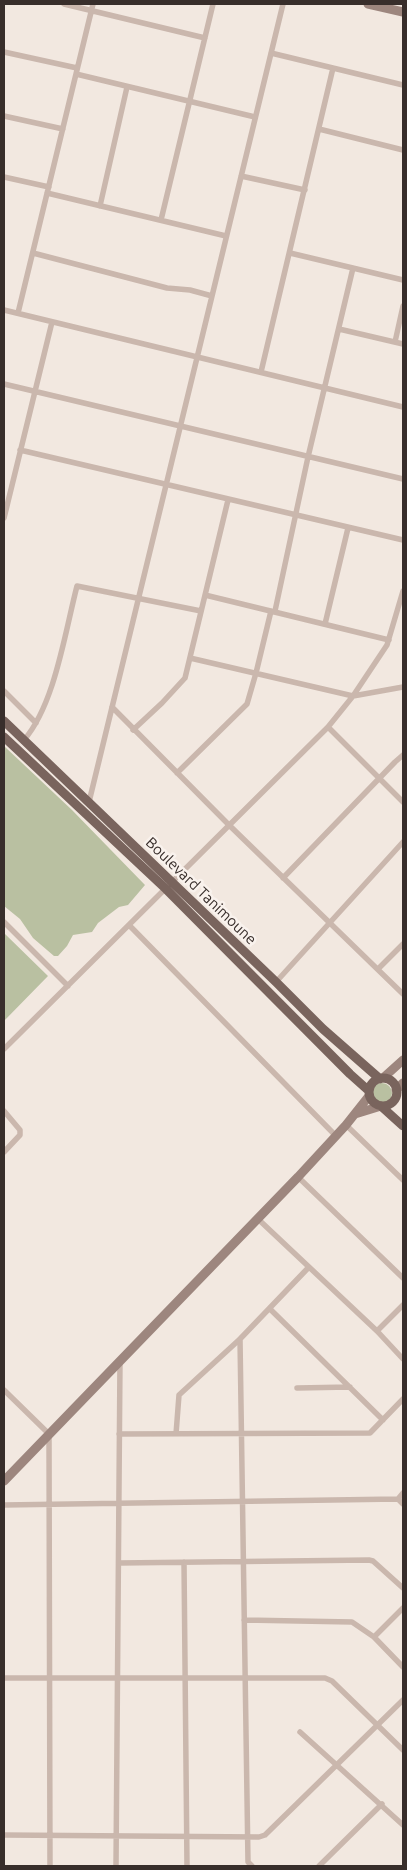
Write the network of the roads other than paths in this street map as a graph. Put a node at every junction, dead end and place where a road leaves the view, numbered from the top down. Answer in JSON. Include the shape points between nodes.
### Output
{"nodes":[{"id":1,"x":64,"y":4,"type":"edge"},
{"id":2,"x":93,"y":4,"type":"edge"},
{"id":3,"x":213,"y":4,"type":"edge"},
{"id":4,"x":282,"y":4,"type":"edge"},
{"id":5,"x":368,"y":4,"type":"edge"},
{"id":6,"x":91,"y":11,"type":"junction"},
{"id":7,"x":403,"y":12,"type":"edge"},
{"id":8,"x":205,"y":38,"type":"junction"},
{"id":9,"x":4,"y":52,"type":"edge"},
{"id":10,"x":270,"y":53,"type":"junction"},
{"id":11,"x":333,"y":68,"type":"junction"},
{"id":12,"x":77,"y":71,"type":"junction"},
{"id":13,"x":403,"y":85,"type":"edge"},
{"id":14,"x":127,"y":88,"type":"junction"},
{"id":15,"x":190,"y":102,"type":"junction"},
{"id":16,"x":4,"y":116,"type":"edge"},
{"id":17,"x":255,"y":117,"type":"junction"},
{"id":18,"x":63,"y":129,"type":"junction"},
{"id":19,"x":319,"y":129,"type":"junction"},
{"id":20,"x":403,"y":150,"type":"edge"},
{"id":21,"x":241,"y":176,"type":"junction"},
{"id":22,"x":4,"y":177,"type":"edge"},
{"id":23,"x":48,"y":190,"type":"junction"},
{"id":24,"x":305,"y":190,"type":"junction"},
{"id":25,"x":100,"y":206,"type":"junction"},
{"id":26,"x":161,"y":220,"type":"junction"},
{"id":27,"x":226,"y":236,"type":"junction"},
{"id":28,"x":290,"y":253,"type":"junction"},
{"id":29,"x":33,"y":254,"type":"junction"},
{"id":30,"x":353,"y":268,"type":"junction"},
{"id":31,"x":403,"y":280,"type":"edge"},
{"id":32,"x":212,"y":296,"type":"junction"},
{"id":33,"x":403,"y":306,"type":"edge"},
{"id":34,"x":4,"y":310,"type":"edge"},
{"id":35,"x":18,"y":314,"type":"junction"},
{"id":36,"x":52,"y":322,"type":"junction"},
{"id":37,"x":339,"y":329,"type":"junction"},
{"id":38,"x":395,"y":342,"type":"junction"},
{"id":39,"x":403,"y":344,"type":"edge"},
{"id":40,"x":197,"y":356,"type":"junction"},
{"id":41,"x":261,"y":372,"type":"junction"},
{"id":42,"x":4,"y":384,"type":"edge"},
{"id":43,"x":325,"y":387,"type":"junction"},
{"id":44,"x":34,"y":391,"type":"junction"},
{"id":45,"x":403,"y":407,"type":"edge"},
{"id":46,"x":180,"y":426,"type":"junction"},
{"id":47,"x":20,"y":450,"type":"junction"},
{"id":48,"x":308,"y":457,"type":"junction"},
{"id":49,"x":403,"y":479,"type":"edge"},
{"id":50,"x":166,"y":485,"type":"junction"},
{"id":51,"x":228,"y":500,"type":"junction"},
{"id":52,"x":5,"y":507,"type":"edge"},
{"id":53,"x":295,"y":516,"type":"junction"},
{"id":54,"x":4,"y":518,"type":"edge"},
{"id":55,"x":348,"y":528,"type":"junction"},
{"id":56,"x":403,"y":540,"type":"edge"},
{"id":57,"x":403,"y":593,"type":"edge"},
{"id":58,"x":205,"y":595,"type":"junction"},
{"id":59,"x":138,"y":598,"type":"junction"},
{"id":60,"x":273,"y":611,"type":"junction"},
{"id":61,"x":201,"y":612,"type":"junction"},
{"id":62,"x":325,"y":624,"type":"junction"},
{"id":63,"x":389,"y":640,"type":"junction"},
{"id":64,"x":190,"y":658,"type":"junction"},
{"id":65,"x":256,"y":672,"type":"junction"},
{"id":66,"x":403,"y":687,"type":"edge"},
{"id":67,"x":4,"y":691,"type":"edge"},
{"id":68,"x":353,"y":696,"type":"junction"},
{"id":69,"x":112,"y":707,"type":"junction"},
{"id":70,"x":4,"y":721,"type":"edge"},
{"id":71,"x":36,"y":724,"type":"junction"},
{"id":72,"x":328,"y":727,"type":"junction"},
{"id":73,"x":134,"y":730,"type":"junction"},
{"id":74,"x":4,"y":738,"type":"edge"},
{"id":75,"x":24,"y":740,"type":"junction"},
{"id":76,"x":403,"y":755,"type":"edge"},
{"id":77,"x":177,"y":773,"type":"junction"},
{"id":78,"x":380,"y":779,"type":"junction"},
{"id":79,"x":89,"y":802,"type":"junction"},
{"id":80,"x":403,"y":802,"type":"edge"},
{"id":81,"x":229,"y":825,"type":"junction"},
{"id":82,"x":403,"y":842,"type":"edge"},
{"id":83,"x":283,"y":878,"type":"junction"},
{"id":84,"x":169,"y":885,"type":"junction"},
{"id":85,"x":330,"y":923,"type":"junction"},
{"id":86,"x":129,"y":925,"type":"junction"},
{"id":87,"x":5,"y":926,"type":"edge"},
{"id":88,"x":403,"y":944,"type":"edge"},
{"id":89,"x":378,"y":969,"type":"junction"},
{"id":90,"x":276,"y":982,"type":"junction"},
{"id":91,"x":68,"y":986,"type":"junction"},
{"id":92,"x":403,"y":994,"type":"edge"},
{"id":93,"x":4,"y":1049,"type":"edge"},
{"id":94,"x":403,"y":1060,"type":"edge"},
{"id":95,"x":381,"y":1078,"type":"junction"},
{"id":96,"x":403,"y":1082,"type":"edge"},
{"id":97,"x":397,"y":1091,"type":"junction"},
{"id":98,"x":369,"y":1094,"type":"junction"},
{"id":99,"x":403,"y":1100,"type":"edge"},
{"id":100,"x":381,"y":1106,"type":"junction"},
{"id":101,"x":4,"y":1111,"type":"edge"},
{"id":102,"x":355,"y":1114,"type":"junction"},
{"id":103,"x":346,"y":1125,"type":"junction"},
{"id":104,"x":403,"y":1126,"type":"edge"},
{"id":105,"x":336,"y":1136,"type":"junction"},
{"id":106,"x":4,"y":1152,"type":"edge"},
{"id":107,"x":298,"y":1177,"type":"junction"},
{"id":108,"x":403,"y":1180,"type":"edge"},
{"id":109,"x":258,"y":1218,"type":"junction"},
{"id":110,"x":309,"y":1267,"type":"junction"},
{"id":111,"x":403,"y":1278,"type":"edge"},
{"id":112,"x":403,"y":1305,"type":"edge"},
{"id":113,"x":270,"y":1309,"type":"junction"},
{"id":114,"x":376,"y":1331,"type":"junction"},
{"id":115,"x":240,"y":1340,"type":"junction"},
{"id":116,"x":403,"y":1359,"type":"edge"},
{"id":117,"x":120,"y":1361,"type":"junction"},
{"id":118,"x":350,"y":1387,"type":"junction"},
{"id":119,"x":297,"y":1388,"type":"dead end"},
{"id":120,"x":4,"y":1390,"type":"edge"},
{"id":121,"x":403,"y":1399,"type":"edge"},
{"id":122,"x":383,"y":1420,"type":"junction"},
{"id":123,"x":49,"y":1434,"type":"junction"},
{"id":124,"x":120,"y":1434,"type":"junction"},
{"id":125,"x":176,"y":1434,"type":"junction"},
{"id":126,"x":242,"y":1434,"type":"junction"},
{"id":127,"x":4,"y":1481,"type":"edge"},
{"id":128,"x":403,"y":1493,"type":"edge"},
{"id":129,"x":398,"y":1499,"type":"junction"},
{"id":130,"x":242,"y":1501,"type":"junction"},
{"id":131,"x":119,"y":1503,"type":"junction"},
{"id":132,"x":49,"y":1504,"type":"junction"},
{"id":133,"x":403,"y":1504,"type":"edge"},
{"id":134,"x":4,"y":1505,"type":"edge"},
{"id":135,"x":184,"y":1562,"type":"junction"},
{"id":136,"x":243,"y":1562,"type":"junction"},
{"id":137,"x":118,"y":1563,"type":"junction"},
{"id":138,"x":403,"y":1588,"type":"edge"},
{"id":139,"x":403,"y":1608,"type":"edge"},
{"id":140,"x":244,"y":1620,"type":"junction"},
{"id":141,"x":374,"y":1637,"type":"junction"},
{"id":142,"x":403,"y":1666,"type":"edge"},
{"id":143,"x":4,"y":1678,"type":"edge"},
{"id":144,"x":49,"y":1678,"type":"junction"},
{"id":145,"x":118,"y":1678,"type":"junction"},
{"id":146,"x":185,"y":1679,"type":"junction"},
{"id":147,"x":245,"y":1679,"type":"junction"},
{"id":148,"x":403,"y":1700,"type":"edge"},
{"id":149,"x":378,"y":1725,"type":"junction"},
{"id":150,"x":300,"y":1732,"type":"dead end"},
{"id":151,"x":403,"y":1750,"type":"edge"},
{"id":152,"x":338,"y":1765,"type":"junction"},
{"id":153,"x":382,"y":1804,"type":"junction"},
{"id":154,"x":403,"y":1824,"type":"edge"},
{"id":155,"x":51,"y":1834,"type":"junction"},
{"id":156,"x":4,"y":1835,"type":"edge"},
{"id":157,"x":117,"y":1836,"type":"junction"},
{"id":158,"x":187,"y":1836,"type":"junction"},
{"id":159,"x":247,"y":1838,"type":"junction"},
{"id":160,"x":50,"y":1866,"type":"edge"},
{"id":161,"x":116,"y":1866,"type":"edge"},
{"id":162,"x":187,"y":1866,"type":"edge"},
{"id":163,"x":252,"y":1866,"type":"edge"},
{"id":164,"x":319,"y":1866,"type":"edge"}],
"edges":[{"from":1,"to":6,"type":"street"},
{"from":2,"to":6,"type":"street"},
{"from":3,"to":8,"type":"street"},
{"from":4,"to":10,"type":"street"},
{"from":5,"to":7,"type":"street"},
{"from":6,"to":8,"type":"street"},
{"from":6,"to":12,"type":"street"},
{"from":8,"to":15,"type":"street"},
{"from":9,"to":12,"type":"street"},
{"from":10,"to":11,"type":"street"},
{"from":10,"to":17,"type":"street"},
{"from":11,"to":13,"type":"street"},
{"from":11,"to":19,"type":"street"},
{"from":12,"to":14,"type":"street"},
{"from":12,"to":18,"type":"street"},
{"from":14,"to":15,"type":"street"},
{"from":14,"to":25,"type":"street"},
{"from":15,"to":17,"type":"street"},
{"from":15,"to":26,"type":"street"},
{"from":16,"to":18,"type":"street"},
{"from":17,"to":21,"type":"street"},
{"from":18,"to":23,"type":"street"},
{"from":19,"to":20,"type":"street"},
{"from":19,"to":24,"type":"street"},
{"from":21,"to":24,"type":"street"},
{"from":21,"to":27,"type":"street"},
{"from":22,"to":23,"type":"street"},
{"from":23,"to":25,"type":"street"},
{"from":23,"to":29,"type":"street"},
{"from":24,"to":28,"type":"street"},
{"from":25,"to":26,"type":"street"},
{"from":26,"to":27,"type":"street"},
{"from":27,"to":32,"type":"street"},
{"from":28,"to":30,"type":"street"},
{"from":28,"to":41,"type":"street"},
{"from":29,"to":32,"type":"street"},
{"from":29,"to":35,"type":"street"},
{"from":30,"to":31,"type":"street"},
{"from":30,"to":37,"type":"street"},
{"from":32,"to":40,"type":"street"},
{"from":33,"to":38,"type":"street"},
{"from":34,"to":35,"type":"street"},
{"from":35,"to":36,"type":"street"},
{"from":36,"to":40,"type":"street"},
{"from":36,"to":44,"type":"street"},
{"from":37,"to":38,"type":"street"},
{"from":37,"to":43,"type":"street"},
{"from":38,"to":39,"type":"street"},
{"from":40,"to":41,"type":"street"},
{"from":40,"to":46,"type":"street"},
{"from":41,"to":43,"type":"street"},
{"from":42,"to":44,"type":"street"},
{"from":43,"to":45,"type":"street"},
{"from":43,"to":48,"type":"street"},
{"from":44,"to":46,"type":"street"},
{"from":44,"to":47,"type":"street"},
{"from":46,"to":48,"type":"street"},
{"from":46,"to":50,"type":"street"},
{"from":47,"to":50,"type":"street"},
{"from":47,"to":52,"type":"street"},
{"from":48,"to":49,"type":"street"},
{"from":48,"to":53,"type":"street"},
{"from":50,"to":51,"type":"street"},
{"from":50,"to":59,"type":"street"},
{"from":51,"to":53,"type":"street"},
{"from":51,"to":58,"type":"street"},
{"from":52,"to":54,"type":"street"},
{"from":53,"to":55,"type":"street"},
{"from":53,"to":60,"type":"street"},
{"from":55,"to":56,"type":"street"},
{"from":55,"to":62,"type":"street"},
{"from":57,"to":63,"type":"street"},
{"from":58,"to":60,"type":"street"},
{"from":58,"to":61,"type":"street"},
{"from":59,"to":61,"type":"street"},
{"from":59,"to":69,"type":"street"},
{"from":59,"to":71,"type":"street","via":[[76,586],[55,673]]},
{"from":60,"to":62,"type":"street"},
{"from":60,"to":65,"type":"street"},
{"from":61,"to":64,"type":"street"},
{"from":62,"to":63,"type":"street"},
{"from":63,"to":68,"type":"street"},
{"from":64,"to":65,"type":"street"},
{"from":64,"to":73,"type":"street","via":[[184,678]]},
{"from":65,"to":68,"type":"street"},
{"from":65,"to":77,"type":"street","via":[[246,704]]},
{"from":66,"to":68,"type":"street"},
{"from":67,"to":71,"type":"street"},
{"from":68,"to":72,"type":"street"},
{"from":69,"to":73,"type":"street"},
{"from":69,"to":79,"type":"street"},
{"from":70,"to":75,"type":"main road","name":"Boulevard Tanimoune"},
{"from":71,"to":75,"type":"street"},
{"from":72,"to":78,"type":"street"},
{"from":72,"to":81,"type":"street"},
{"from":73,"to":77,"type":"street"},
{"from":74,"to":84,"type":"main road","name":"Boulevard Tanimoune"},
{"from":75,"to":79,"type":"main road","name":"Boulevard Tanimoune"},
{"from":76,"to":78,"type":"street"},
{"from":77,"to":81,"type":"street"},
{"from":78,"to":80,"type":"street"},
{"from":78,"to":83,"type":"street"},
{"from":79,"to":84,"type":"main road","name":"Boulevard Tanimoune"},
{"from":81,"to":83,"type":"street"},
{"from":81,"to":84,"type":"street"},
{"from":82,"to":85,"type":"street"},
{"from":83,"to":85,"type":"street"},
{"from":84,"to":86,"type":"street"},
{"from":84,"to":90,"type":"main road","name":"Boulevard Tanimoune"},
{"from":84,"to":98,"type":"main road","name":"Boulevard Tanimoune"},
{"from":85,"to":89,"type":"street"},
{"from":85,"to":90,"type":"street"},
{"from":86,"to":91,"type":"street"},
{"from":86,"to":105,"type":"street"},
{"from":87,"to":91,"type":"street"},
{"from":88,"to":89,"type":"street"},
{"from":89,"to":92,"type":"street"},
{"from":90,"to":95,"type":"main road","name":"Boulevard Tanimoune","via":[[323,1029]]},
{"from":91,"to":93,"type":"street"},
{"from":94,"to":95,"type":"street"},
{"from":95,"to":97,"type":"main road","via":[[392,1082]]},
{"from":95,"to":98,"type":"main road","via":[[374,1082]]},
{"from":96,"to":97,"type":"street"},
{"from":97,"to":99,"type":"main road"},
{"from":97,"to":100,"type":"main road","via":[[391,1104]]},
{"from":98,"to":100,"type":"main road","via":[[373,1103]]},
{"from":98,"to":102,"type":"street"},
{"from":100,"to":102,"type":"street"},
{"from":100,"to":104,"type":"main road"},
{"from":101,"to":106,"type":"street","via":[[20,1130],[20,1135]]},
{"from":102,"to":103,"type":"street"},
{"from":103,"to":105,"type":"street"},
{"from":103,"to":108,"type":"street"},
{"from":105,"to":107,"type":"street"},
{"from":107,"to":109,"type":"street"},
{"from":107,"to":111,"type":"street"},
{"from":109,"to":110,"type":"street"},
{"from":109,"to":117,"type":"street"},
{"from":110,"to":113,"type":"street"},
{"from":110,"to":114,"type":"street"},
{"from":112,"to":114,"type":"street"},
{"from":113,"to":115,"type":"street"},
{"from":113,"to":118,"type":"street"},
{"from":114,"to":116,"type":"street"},
{"from":115,"to":125,"type":"street","via":[[179,1395]]},
{"from":115,"to":126,"type":"street"},
{"from":117,"to":123,"type":"street"},
{"from":117,"to":124,"type":"street"},
{"from":118,"to":119,"type":"street"},
{"from":118,"to":122,"type":"street"},
{"from":120,"to":123,"type":"street"},
{"from":121,"to":122,"type":"street"},
{"from":122,"to":126,"type":"street","via":[[370,1433]]},
{"from":123,"to":127,"type":"street"},
{"from":123,"to":132,"type":"street"},
{"from":124,"to":125,"type":"street"},
{"from":124,"to":131,"type":"street"},
{"from":125,"to":126,"type":"street"},
{"from":126,"to":130,"type":"street"},
{"from":128,"to":129,"type":"street"},
{"from":129,"to":130,"type":"street"},
{"from":129,"to":133,"type":"street"},
{"from":130,"to":131,"type":"street"},
{"from":130,"to":136,"type":"street"},
{"from":131,"to":132,"type":"street"},
{"from":131,"to":137,"type":"street"},
{"from":132,"to":134,"type":"street"},
{"from":132,"to":144,"type":"street"},
{"from":135,"to":136,"type":"street"},
{"from":135,"to":137,"type":"street"},
{"from":135,"to":146,"type":"street"},
{"from":136,"to":138,"type":"street","via":[[369,1560]]},
{"from":136,"to":140,"type":"street"},
{"from":137,"to":145,"type":"street"},
{"from":139,"to":141,"type":"street"},
{"from":140,"to":141,"type":"street","via":[[348,1621]]},
{"from":140,"to":147,"type":"street"},
{"from":141,"to":142,"type":"street"},
{"from":143,"to":144,"type":"street"},
{"from":144,"to":145,"type":"street"},
{"from":144,"to":155,"type":"street"},
{"from":145,"to":146,"type":"street"},
{"from":145,"to":157,"type":"street"},
{"from":146,"to":147,"type":"street"},
{"from":146,"to":158,"type":"street"},
{"from":147,"to":149,"type":"street","via":[[329,1679]]},
{"from":147,"to":159,"type":"street"},
{"from":148,"to":149,"type":"street"},
{"from":149,"to":151,"type":"street"},
{"from":149,"to":152,"type":"street"},
{"from":150,"to":152,"type":"street"},
{"from":152,"to":153,"type":"street"},
{"from":152,"to":159,"type":"street","via":[[265,1835]]},
{"from":153,"to":154,"type":"street"},
{"from":153,"to":164,"type":"street"},
{"from":155,"to":156,"type":"street"},
{"from":155,"to":157,"type":"street"},
{"from":155,"to":160,"type":"street"},
{"from":157,"to":158,"type":"street"},
{"from":157,"to":161,"type":"street"},
{"from":158,"to":159,"type":"street"},
{"from":158,"to":162,"type":"street"},
{"from":159,"to":163,"type":"street","via":[[248,1862]]}]}
